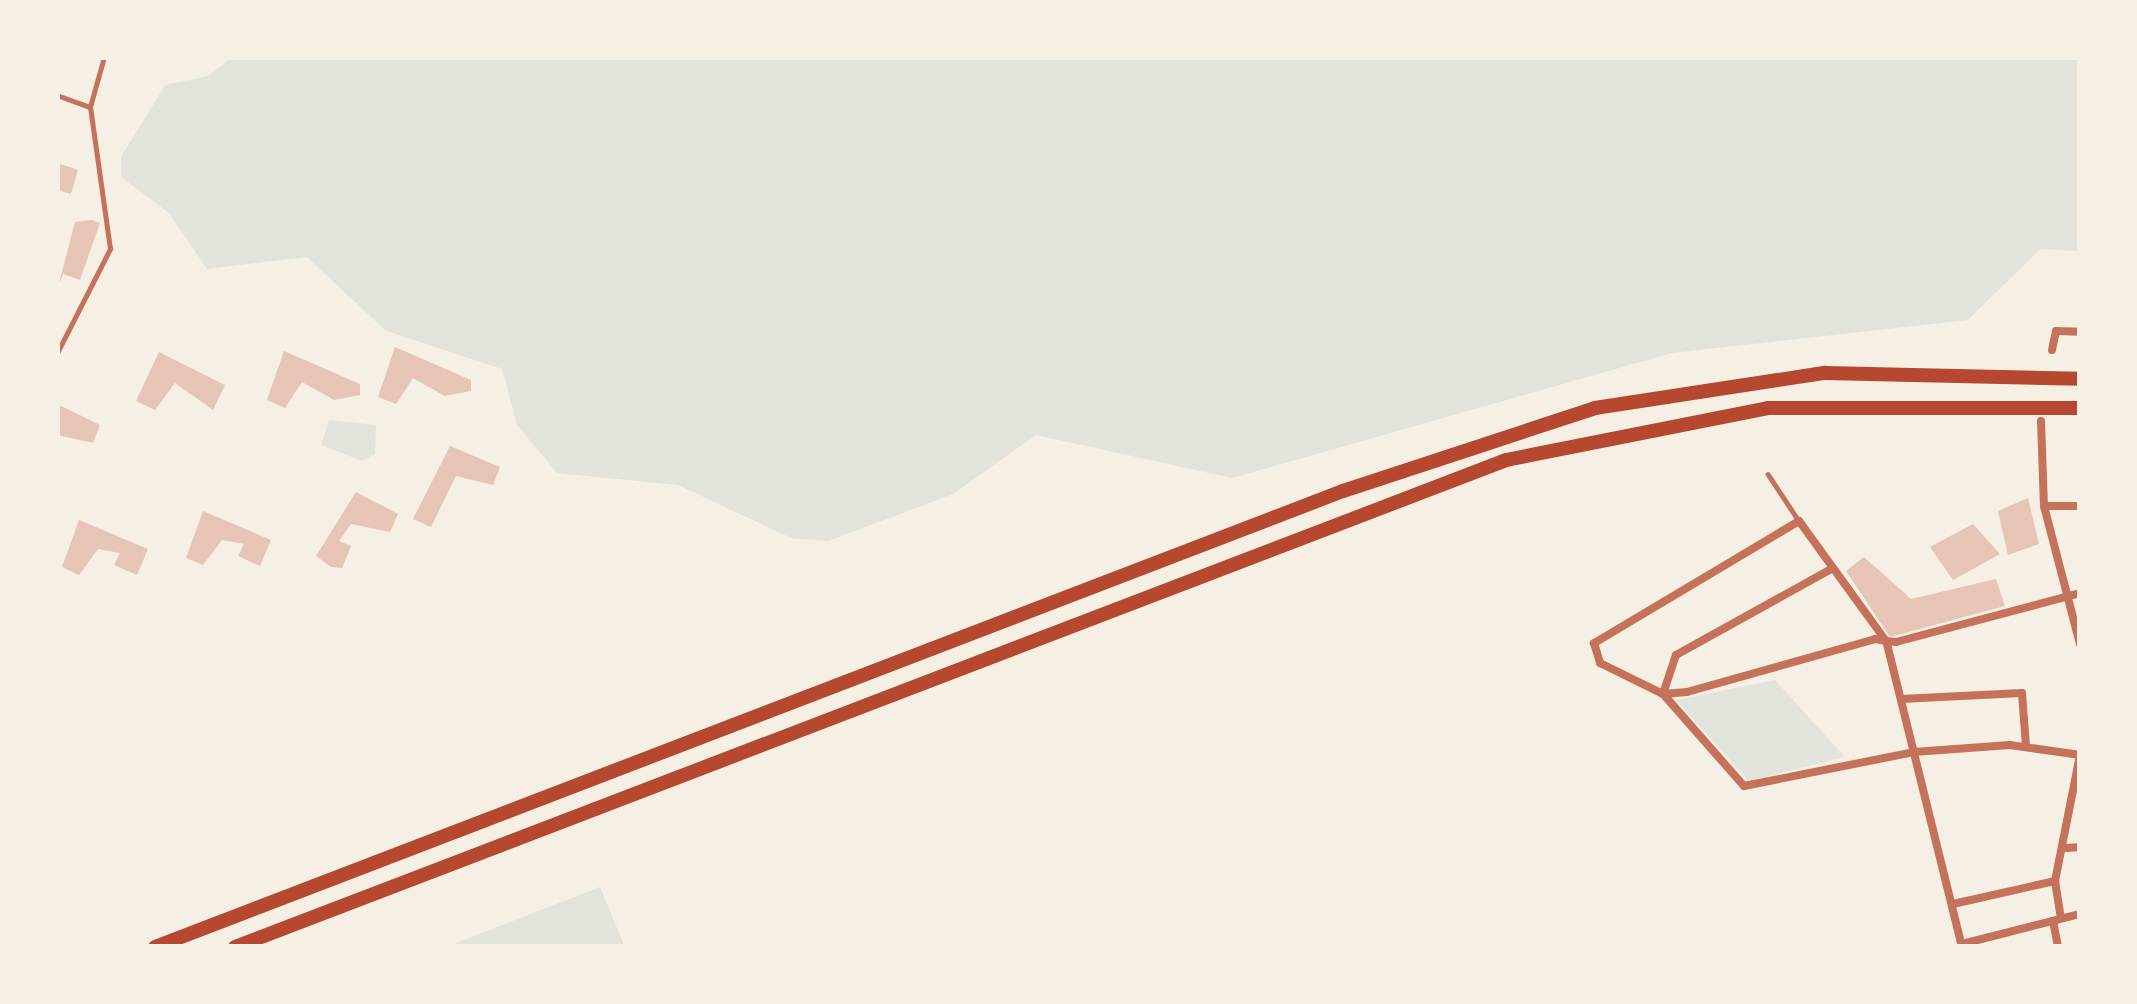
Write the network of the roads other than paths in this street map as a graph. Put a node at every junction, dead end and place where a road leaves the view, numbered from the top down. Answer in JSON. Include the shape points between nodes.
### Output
{"nodes":[{"id":1,"x":104,"y":57,"type":"edge"},
{"id":2,"x":57,"y":95,"type":"edge"},
{"id":3,"x":90,"y":107,"type":"junction"},
{"id":4,"x":2080,"y":332,"type":"edge"},
{"id":5,"x":2052,"y":350,"type":"dead end"},
{"id":6,"x":57,"y":353,"type":"edge"},
{"id":7,"x":2080,"y":379,"type":"edge"},
{"id":8,"x":2080,"y":408,"type":"edge"},
{"id":9,"x":2041,"y":421,"type":"dead end"},
{"id":10,"x":1768,"y":474,"type":"dead end"},
{"id":11,"x":2044,"y":506,"type":"junction"},
{"id":12,"x":2080,"y":506,"type":"edge"},
{"id":13,"x":1799,"y":521,"type":"junction"},
{"id":14,"x":1833,"y":568,"type":"junction"},
{"id":15,"x":2080,"y":593,"type":"edge"},
{"id":16,"x":2062,"y":596,"type":"junction"},
{"id":17,"x":1886,"y":641,"type":"junction"},
{"id":18,"x":2080,"y":644,"type":"edge"},
{"id":19,"x":1663,"y":694,"type":"junction"},
{"id":20,"x":1900,"y":699,"type":"junction"},
{"id":21,"x":2026,"y":746,"type":"junction"},
{"id":22,"x":1914,"y":752,"type":"junction"},
{"id":23,"x":2080,"y":755,"type":"edge"},
{"id":24,"x":2079,"y":773,"type":"edge"},
{"id":25,"x":2080,"y":847,"type":"edge"},
{"id":26,"x":2067,"y":848,"type":"junction"},
{"id":27,"x":2055,"y":881,"type":"junction"},
{"id":28,"x":1952,"y":904,"type":"junction"},
{"id":29,"x":2080,"y":914,"type":"edge"},
{"id":30,"x":2057,"y":920,"type":"junction"},
{"id":31,"x":1962,"y":945,"type":"edge"},
{"id":32,"x":155,"y":947,"type":"edge"},
{"id":33,"x":235,"y":947,"type":"edge"},
{"id":34,"x":2058,"y":947,"type":"edge"}],
"edges":[{"from":1,"to":3,"type":"lane"},
{"from":2,"to":3,"type":"lane"},
{"from":3,"to":6,"type":"lane","via":[[110,249]]},
{"from":4,"to":5,"type":"street","via":[[2056,331]]},
{"from":7,"to":32,"type":"highway","via":[[1825,373],[1595,408],[1343,491]]},
{"from":8,"to":33,"type":"highway","via":[[1768,408],[1505,460]]},
{"from":9,"to":11,"type":"street"},
{"from":10,"to":13,"type":"lane"},
{"from":11,"to":12,"type":"street"},
{"from":11,"to":16,"type":"street"},
{"from":13,"to":14,"type":"street"},
{"from":13,"to":19,"type":"street","via":[[1594,643],[1600,663]]},
{"from":14,"to":17,"type":"street"},
{"from":14,"to":19,"type":"street","via":[[1676,655]]},
{"from":15,"to":16,"type":"street"},
{"from":16,"to":17,"type":"street"},
{"from":16,"to":18,"type":"street"},
{"from":17,"to":19,"type":"street"},
{"from":17,"to":20,"type":"street"},
{"from":19,"to":22,"type":"street","via":[[1744,786]]},
{"from":20,"to":21,"type":"street","via":[[2022,693]]},
{"from":20,"to":22,"type":"street"},
{"from":21,"to":22,"type":"street"},
{"from":21,"to":23,"type":"street"},
{"from":22,"to":28,"type":"street"},
{"from":23,"to":24,"type":"street"},
{"from":24,"to":26,"type":"street"},
{"from":25,"to":26,"type":"street"},
{"from":26,"to":27,"type":"street"},
{"from":27,"to":28,"type":"street"},
{"from":27,"to":30,"type":"street"},
{"from":28,"to":31,"type":"street"},
{"from":29,"to":30,"type":"street"},
{"from":30,"to":31,"type":"street"},
{"from":30,"to":34,"type":"street"}]}
